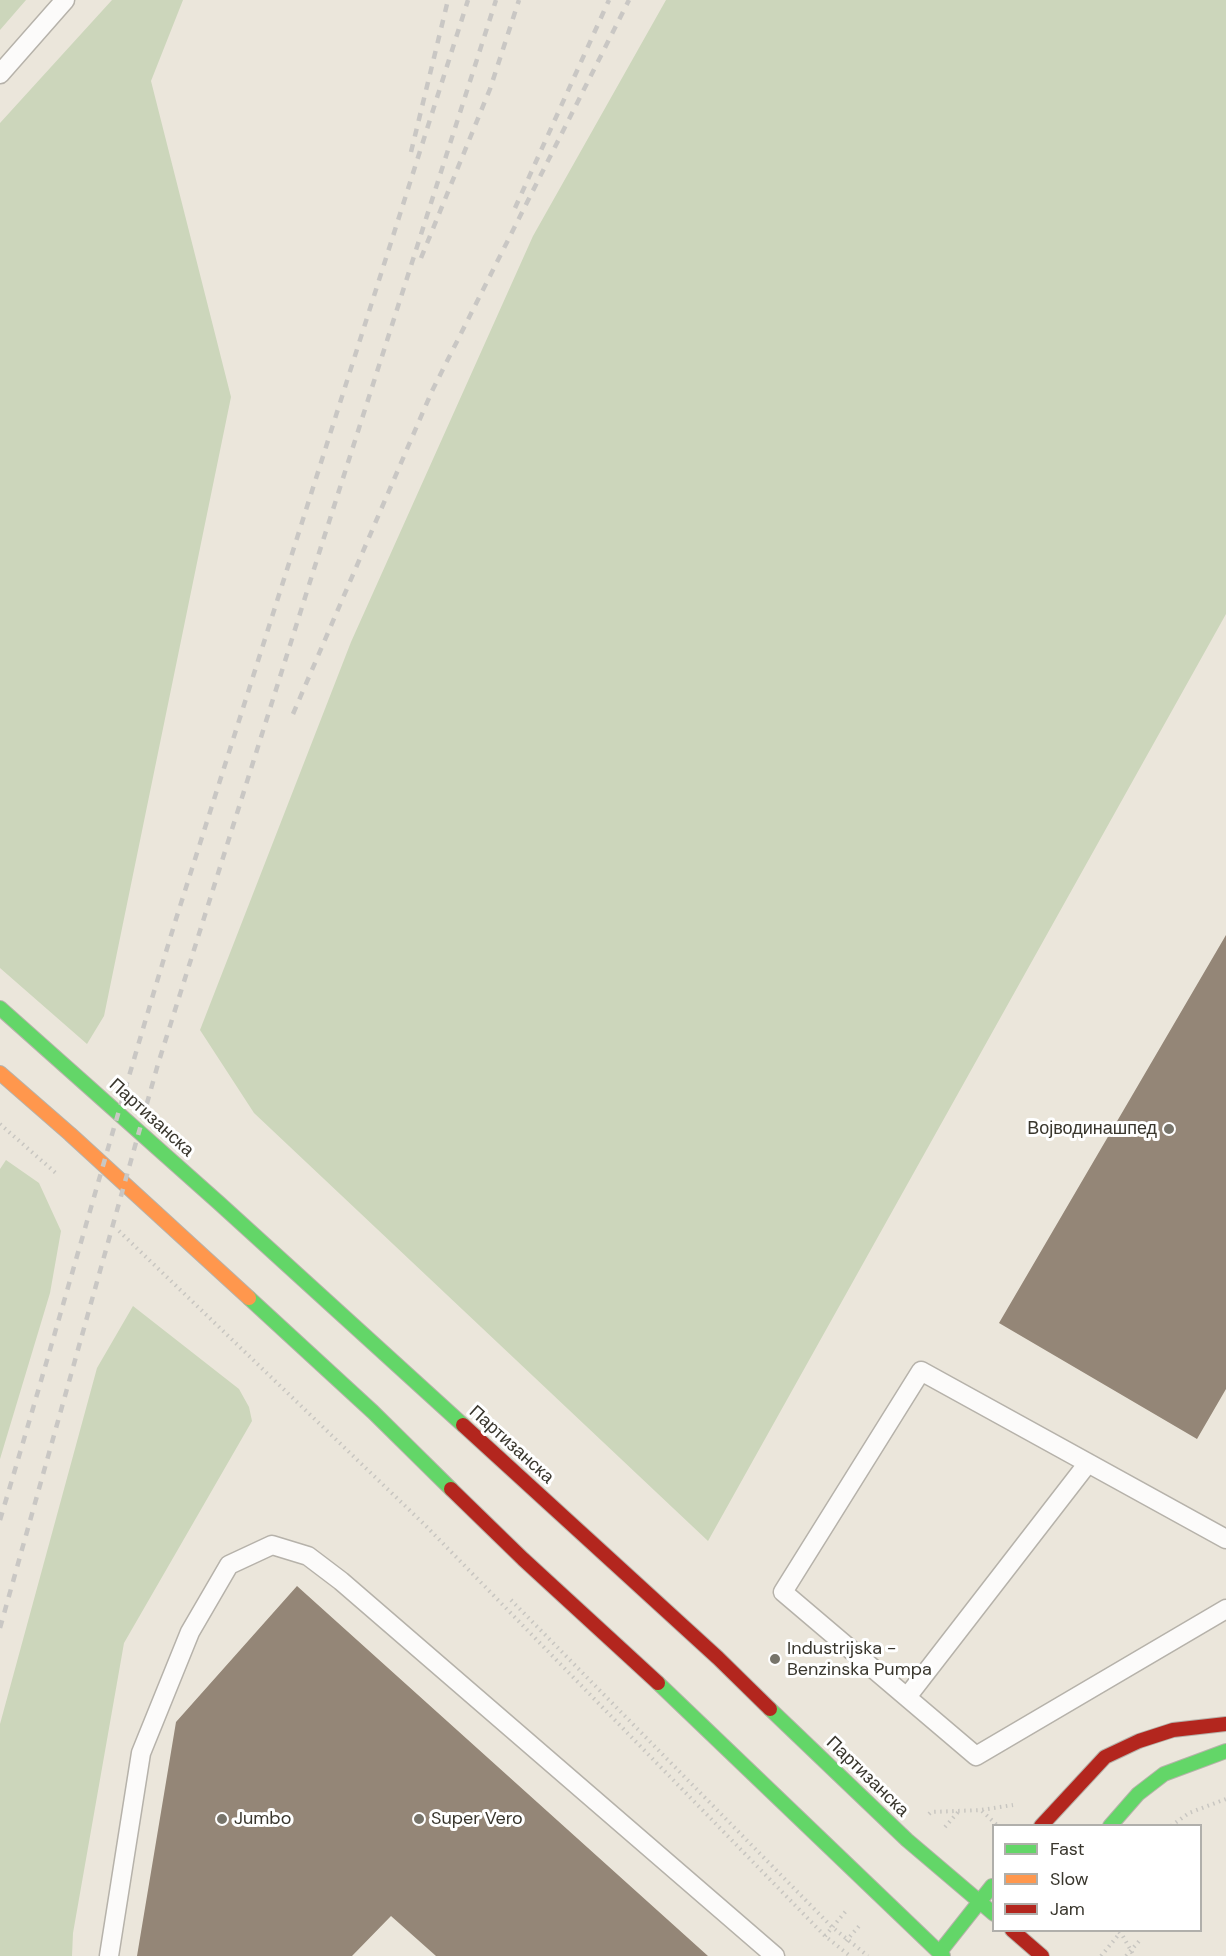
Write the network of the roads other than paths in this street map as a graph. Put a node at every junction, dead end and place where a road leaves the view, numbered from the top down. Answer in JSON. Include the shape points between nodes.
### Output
{"nodes":[{"id":1,"x":65,"y":0,"type":"edge"},
{"id":2,"x":0,"y":74,"type":"edge"},
{"id":3,"x":0,"y":1008,"type":"edge"},
{"id":4,"x":0,"y":1073,"type":"edge"},
{"id":5,"x":1088,"y":1463,"type":"junction"},
{"id":6,"x":1226,"y":1539,"type":"edge"},
{"id":7,"x":1226,"y":1609,"type":"edge"},
{"id":8,"x":907,"y":1697,"type":"junction"},
{"id":9,"x":1226,"y":1724,"type":"edge"},
{"id":10,"x":1226,"y":1751,"type":"edge"},
{"id":11,"x":1043,"y":1824,"type":"edge"},
{"id":12,"x":1112,"y":1824,"type":"edge"},
{"id":13,"x":992,"y":1886,"type":"edge"},
{"id":14,"x":980,"y":1902,"type":"junction"},
{"id":15,"x":992,"y":1913,"type":"edge"},
{"id":16,"x":1024,"y":1940,"type":"edge"},
{"id":17,"x":940,"y":1955,"type":"edge"},
{"id":18,"x":109,"y":1956,"type":"edge"},
{"id":19,"x":775,"y":1956,"type":"edge"},
{"id":20,"x":1042,"y":1956,"type":"edge"}],
"edges":[{"from":1,"to":2,"type":"lane"},
{"from":3,"to":14,"type":"main road","name":"Партизанска","via":[[228,1211],[709,1650],[907,1840]]},
{"from":4,"to":17,"type":"main road","via":[[373,1412]]},
{"from":5,"to":6,"type":"lane"},
{"from":5,"to":8,"type":"lane"},
{"from":5,"to":8,"type":"lane","via":[[921,1371],[783,1592]]},
{"from":7,"to":8,"type":"lane","via":[[976,1756]]},
{"from":9,"to":11,"type":"main road","via":[[1173,1730],[1105,1757]]},
{"from":10,"to":12,"type":"main road","via":[[1171,1771],[1145,1788]]},
{"from":13,"to":14,"type":"main road"},
{"from":14,"to":15,"type":"main road","name":"Партизанска"},
{"from":14,"to":17,"type":"main road"},
{"from":16,"to":20,"type":"main road"},
{"from":18,"to":19,"type":"lane","via":[[141,1753],[190,1632],[229,1565],[272,1545],[308,1556],[341,1581]]}]}
